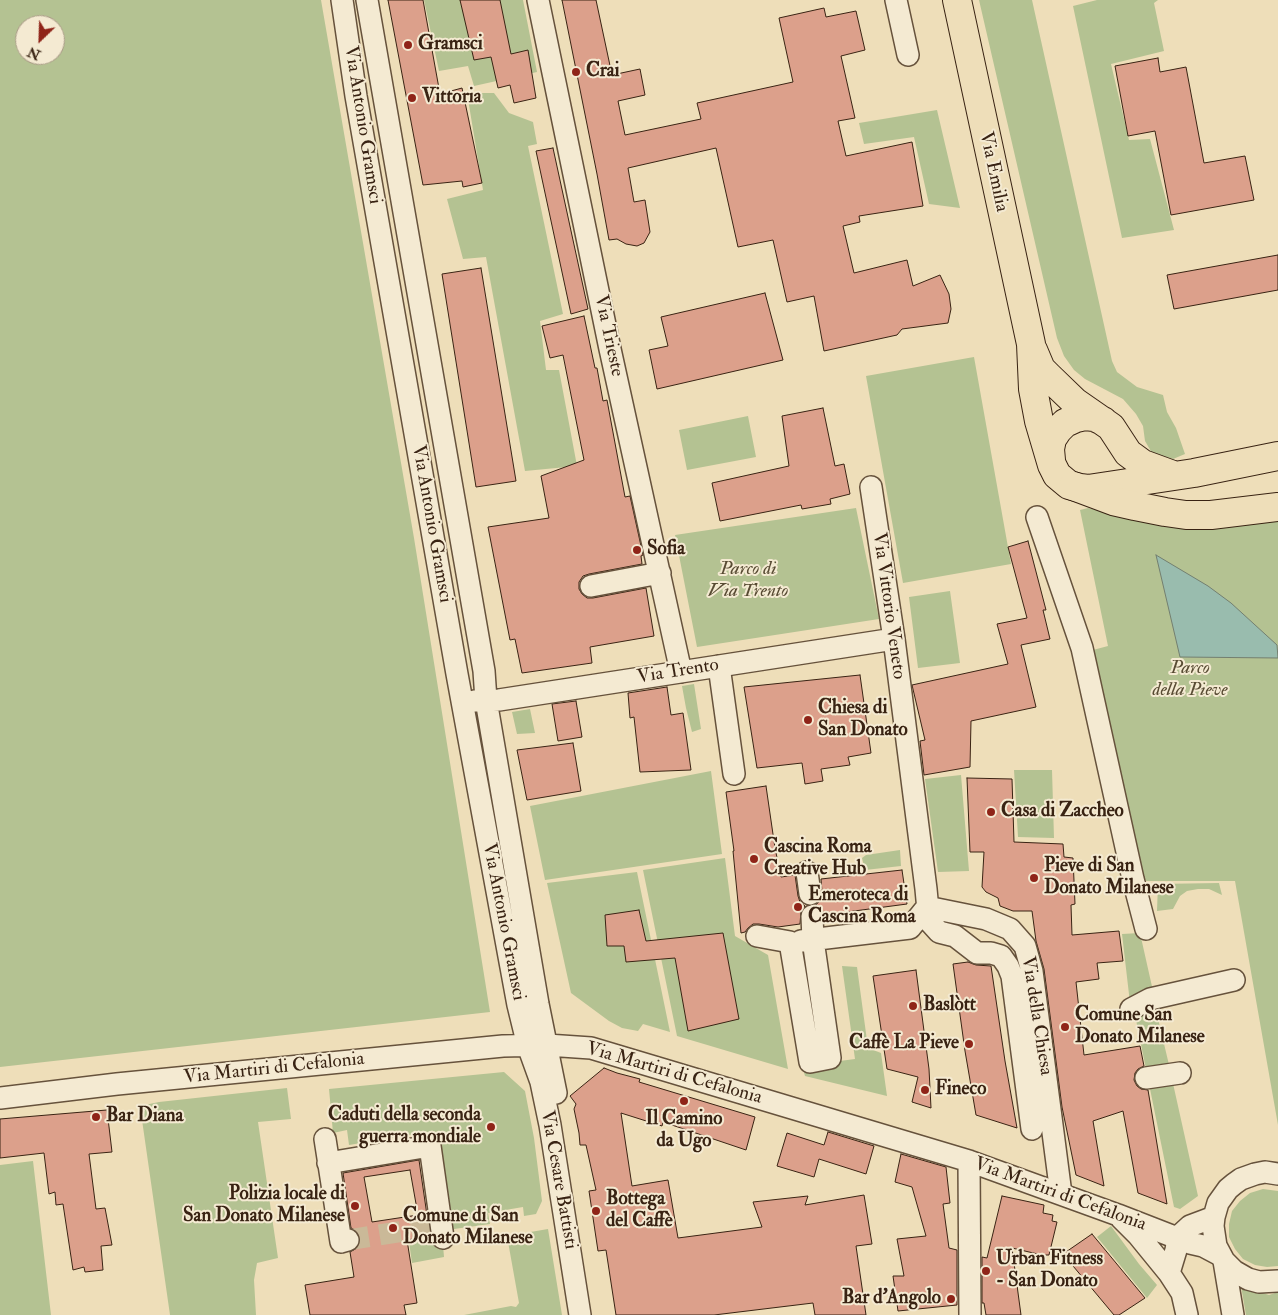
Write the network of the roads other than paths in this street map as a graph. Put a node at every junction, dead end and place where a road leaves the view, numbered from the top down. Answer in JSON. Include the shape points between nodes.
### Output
{"nodes":[{"id":1,"x":342,"y":0,"type":"edge"},
{"id":2,"x":367,"y":0,"type":"edge"},
{"id":3,"x":538,"y":0,"type":"edge"},
{"id":4,"x":896,"y":0,"type":"edge"},
{"id":5,"x":956,"y":0,"type":"edge"},
{"id":6,"x":908,"y":55,"type":"dead end"},
{"id":7,"x":408,"y":236,"type":"junction"},
{"id":8,"x":381,"y":240,"type":"junction"},
{"id":9,"x":1030,"y":344,"type":"junction"},
{"id":10,"x":1112,"y":431,"type":"junction"},
{"id":11,"x":1278,"y":456,"type":"edge"},
{"id":12,"x":1051,"y":463,"type":"junction"},
{"id":13,"x":1173,"y":475,"type":"junction"},
{"id":14,"x":871,"y":487,"type":"dead end"},
{"id":15,"x":1083,"y":487,"type":"junction"},
{"id":16,"x":1278,"y":507,"type":"edge"},
{"id":17,"x":1037,"y":517,"type":"dead end"},
{"id":18,"x":660,"y":574,"type":"junction"},
{"id":19,"x":591,"y":586,"type":"dead end"},
{"id":20,"x":894,"y":639,"type":"junction"},
{"id":21,"x":719,"y":666,"type":"junction"},
{"id":22,"x":681,"y":672,"type":"junction"},
{"id":23,"x":486,"y":700,"type":"junction"},
{"id":24,"x":462,"y":702,"type":"junction"},
{"id":25,"x":734,"y":774,"type":"dead end"},
{"id":26,"x":807,"y":872,"type":"dead end"},
{"id":27,"x":810,"y":894,"type":"dead end"},
{"id":28,"x":927,"y":907,"type":"junction"},
{"id":29,"x":812,"y":916,"type":"dead end"},
{"id":30,"x":1146,"y":929,"type":"dead end"},
{"id":31,"x":757,"y":936,"type":"dead end"},
{"id":32,"x":813,"y":940,"type":"junction"},
{"id":33,"x":790,"y":942,"type":"junction"},
{"id":34,"x":1234,"y":980,"type":"dead end"},
{"id":35,"x":1131,"y":1009,"type":"dead end"},
{"id":36,"x":538,"y":1045,"type":"junction"},
{"id":37,"x":1180,"y":1073,"type":"dead end"},
{"id":38,"x":1146,"y":1078,"type":"dead end"},
{"id":39,"x":0,"y":1098,"type":"edge"},
{"id":40,"x":1032,"y":1129,"type":"dead end"},
{"id":41,"x":325,"y":1139,"type":"dead end"},
{"id":42,"x":969,"y":1162,"type":"junction"},
{"id":43,"x":328,"y":1163,"type":"junction"},
{"id":44,"x":1278,"y":1174,"type":"edge"},
{"id":45,"x":1061,"y":1194,"type":"junction"},
{"id":46,"x":1118,"y":1215,"type":"junction"},
{"id":47,"x":1214,"y":1217,"type":"junction"},
{"id":48,"x":443,"y":1238,"type":"dead end"},
{"id":49,"x":1178,"y":1238,"type":"junction"},
{"id":50,"x":348,"y":1240,"type":"dead end"},
{"id":51,"x":1222,"y":1258,"type":"junction"},
{"id":52,"x":1169,"y":1273,"type":"junction"},
{"id":53,"x":1278,"y":1281,"type":"edge"},
{"id":54,"x":580,"y":1315,"type":"edge"},
{"id":55,"x":595,"y":1315,"type":"edge"},
{"id":56,"x":970,"y":1315,"type":"edge"},
{"id":57,"x":1187,"y":1315,"type":"edge"},
{"id":58,"x":1233,"y":1315,"type":"edge"}],
"edges":[{"from":1,"to":8,"type":"street","name":"Via Antonio Gramsci"},
{"from":2,"to":7,"type":"street","name":"Via Antonio Gramsci"},
{"from":3,"to":18,"type":"street","name":"Via Trieste"},
{"from":4,"to":6,"type":"street"},
{"from":5,"to":9,"type":"main road","name":"Via Emilia"},
{"from":7,"to":8,"type":"street"},
{"from":7,"to":23,"type":"street","name":"Via Antonio Gramsci","via":[[484,671]]},
{"from":8,"to":24,"type":"street","name":"Via Antonio Gramsci"},
{"from":9,"to":10,"type":"main road","name":"Via Emilia","via":[[1048,376]]},
{"from":9,"to":12,"type":"main road","name":"Via Emilia","via":[[1036,405]]},
{"from":10,"to":12,"type":"main road","via":[[1094,417],[1076,418],[1064,424],[1052,439]]},
{"from":10,"to":13,"type":"main road","name":"Via Emilia","via":[[1134,458]]},
{"from":10,"to":15,"type":"main road","via":[[1122,446],[1120,466],[1105,483]]},
{"from":11,"to":13,"type":"main road","name":"Via Emilia"},
{"from":12,"to":15,"type":"main road","name":"Via Emilia","via":[[1058,476]]},
{"from":13,"to":15,"type":"main road","name":"Via Emilia"},
{"from":14,"to":20,"type":"street","name":"Via Vittorio Veneto"},
{"from":15,"to":16,"type":"main road","via":[[1098,496],[1127,504],[1186,515]]},
{"from":17,"to":30,"type":"street","via":[[1082,648]]},
{"from":18,"to":19,"type":"street"},
{"from":18,"to":22,"type":"street","name":"Via Trieste"},
{"from":20,"to":21,"type":"street","name":"Via Trento"},
{"from":20,"to":28,"type":"street","name":"Via Vittorio Veneto","via":[[908,811]]},
{"from":21,"to":22,"type":"street","name":"Via Trento"},
{"from":21,"to":25,"type":"street"},
{"from":22,"to":23,"type":"street","name":"Via Trento"},
{"from":23,"to":24,"type":"street","name":"Via Trento"},
{"from":23,"to":36,"type":"street","name":"Via Antonio Gramsci","via":[[536,994]]},
{"from":24,"to":36,"type":"street","name":"Via Antonio Gramsci","via":[[517,996]]},
{"from":26,"to":27,"type":"street"},
{"from":28,"to":32,"type":"street","via":[[910,928]]},
{"from":28,"to":40,"type":"street","name":"Via Vittorio Veneto","via":[[928,921],[939,932],[955,936],[977,953],[1001,956],[1008,966],[1012,976]]},
{"from":28,"to":45,"type":"street","name":"Via della Chiesa","via":[[1018,926],[1032,971]]},
{"from":29,"to":32,"type":"street"},
{"from":31,"to":33,"type":"street"},
{"from":32,"to":33,"type":"street"},
{"from":32,"to":33,"type":"street","via":[[830,1058],[810,1062]]},
{"from":34,"to":35,"type":"street","via":[[1150,999]]},
{"from":36,"to":39,"type":"street","name":"Via Martiri di Cefalonia"},
{"from":36,"to":42,"type":"street","name":"Via Martiri di Cefalonia","via":[[591,1048]]},
{"from":36,"to":54,"type":"street","name":"Via Cesare Battisti","via":[[541,1082]]},
{"from":36,"to":55,"type":"street","name":"Via Cesare Battisti"},
{"from":37,"to":38,"type":"street"},
{"from":41,"to":43,"type":"street"},
{"from":42,"to":45,"type":"street","name":"Via Martiri di Cefalonia"},
{"from":42,"to":56,"type":"street"},
{"from":43,"to":48,"type":"street","via":[[430,1146]]},
{"from":43,"to":50,"type":"street","via":[[341,1242]]},
{"from":44,"to":47,"type":"street","via":[[1265,1172],[1241,1179],[1222,1197]]},
{"from":45,"to":46,"type":"street","name":"Via Martiri di Cefalonia"},
{"from":46,"to":49,"type":"street","name":"Via Martiri di Cefalonia"},
{"from":46,"to":52,"type":"street"},
{"from":47,"to":49,"type":"street","via":[[1190,1226]]},
{"from":47,"to":51,"type":"street","via":[[1214,1236]]},
{"from":49,"to":51,"type":"street","name":"Via Martiri di Cefalonia","via":[[1203,1246]]},
{"from":49,"to":52,"type":"street"},
{"from":51,"to":53,"type":"street","via":[[1234,1271],[1248,1279]]},
{"from":51,"to":58,"type":"street"},
{"from":52,"to":57,"type":"street","via":[[1182,1293]]}]}
